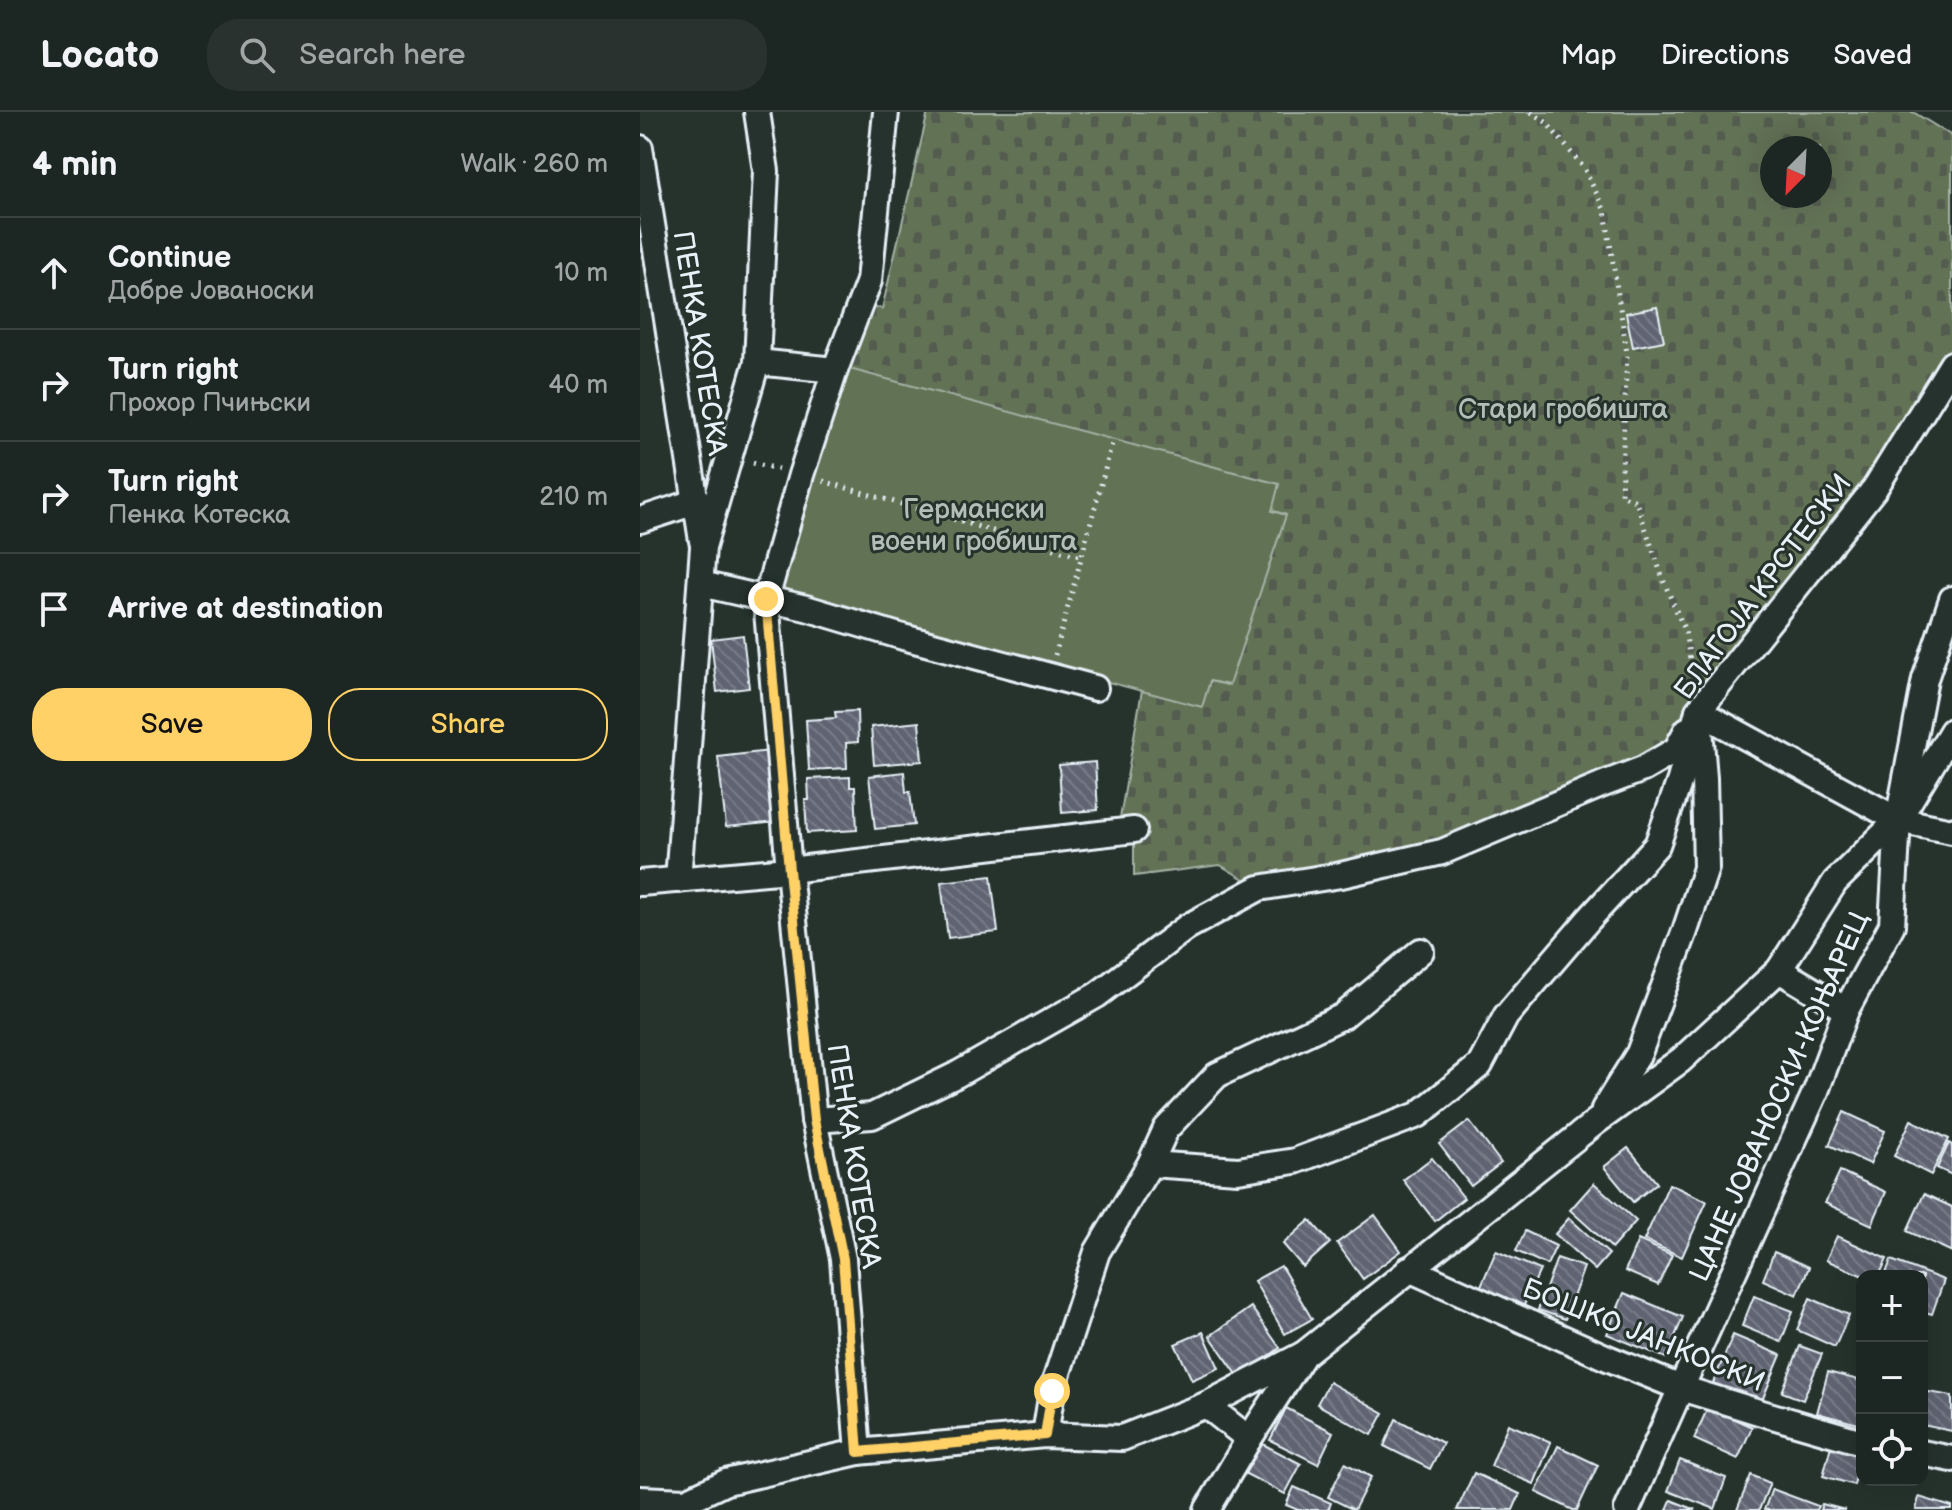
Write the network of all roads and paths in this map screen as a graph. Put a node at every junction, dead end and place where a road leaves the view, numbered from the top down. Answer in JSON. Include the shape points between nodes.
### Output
{"nodes":[{"id":1,"x":757,"y":112,"type":"edge"},
{"id":2,"x":886,"y":112,"type":"edge"},
{"id":3,"x":1531,"y":112,"type":"edge"},
{"id":4,"x":640,"y":148,"type":"edge"},
{"id":5,"x":757,"y":362,"type":"junction"},
{"id":6,"x":1952,"y":364,"type":"edge"},
{"id":7,"x":835,"y":370,"type":"junction"},
{"id":8,"x":1113,"y":440,"type":"dead end"},
{"id":9,"x":729,"y":458,"type":"junction"},
{"id":10,"x":801,"y":475,"type":"junction"},
{"id":11,"x":705,"y":504,"type":"junction"},
{"id":12,"x":640,"y":520,"type":"edge"},
{"id":13,"x":1082,"y":557,"type":"junction"},
{"id":14,"x":701,"y":584,"type":"junction"},
{"id":15,"x":766,"y":599,"type":"junction"},
{"id":16,"x":1952,"y":599,"type":"edge"},
{"id":17,"x":1052,"y":666,"type":"dead end"},
{"id":18,"x":1095,"y":688,"type":"dead end"},
{"id":19,"x":1698,"y":711,"type":"junction"},
{"id":20,"x":1952,"y":731,"type":"edge"},
{"id":21,"x":1898,"y":820,"type":"junction"},
{"id":22,"x":1134,"y":830,"type":"dead end"},
{"id":23,"x":1952,"y":831,"type":"edge"},
{"id":24,"x":789,"y":870,"type":"junction"},
{"id":25,"x":678,"y":880,"type":"junction"},
{"id":26,"x":640,"y":883,"type":"edge"},
{"id":27,"x":1421,"y":951,"type":"dead end"},
{"id":28,"x":1779,"y":970,"type":"junction"},
{"id":29,"x":1846,"y":1010,"type":"junction"},
{"id":30,"x":814,"y":1120,"type":"junction"},
{"id":31,"x":1597,"y":1121,"type":"junction"},
{"id":32,"x":1150,"y":1164,"type":"junction"},
{"id":33,"x":1409,"y":1269,"type":"junction"},
{"id":34,"x":1304,"y":1354,"type":"junction"},
{"id":35,"x":1681,"y":1388,"type":"junction"},
{"id":36,"x":1206,"y":1405,"type":"junction"},
{"id":37,"x":1045,"y":1435,"type":"junction"},
{"id":38,"x":1249,"y":1439,"type":"junction"},
{"id":39,"x":1856,"y":1440,"type":"edge"},
{"id":40,"x":858,"y":1452,"type":"junction"},
{"id":41,"x":1928,"y":1454,"type":"edge"},
{"id":42,"x":1952,"y":1459,"type":"edge"},
{"id":43,"x":640,"y":1499,"type":"edge"},
{"id":44,"x":1207,"y":1510,"type":"edge"},
{"id":45,"x":1627,"y":1510,"type":"edge"}],
"edges":[{"from":1,"to":5,"type":"street","name":"ПЕНКА КОТЕСКА","via":[[766,171]]},
{"from":2,"to":7,"type":"street","name":"ПЕНКА КОТЕСКА","via":[[869,281]]},
{"from":3,"to":19,"type":"path","via":[[1546,122],[1584,168],[1605,211],[1627,353],[1621,495],[1636,501],[1685,631]]},
{"from":4,"to":11,"type":"street","name":"ПЕНКА КОТЕСКА"},
{"from":5,"to":7,"type":"street","name":"ПЕНКА КОТЕСКА"},
{"from":5,"to":9,"type":"street","name":"ПЕНКА КОТЕСКА"},
{"from":6,"to":19,"type":"street","name":"БЛАГОЈА КРСТЕСКИ","via":[[1875,488]]},
{"from":7,"to":10,"type":"street","name":"ПЕНКА КОТЕСКА"},
{"from":8,"to":13,"type":"path"},
{"from":9,"to":10,"type":"path"},
{"from":9,"to":11,"type":"street","name":"ПЕНКА КОТЕСКА"},
{"from":10,"to":13,"type":"path"},
{"from":10,"to":15,"type":"street","name":"ПЕНКА КОТЕСКА"},
{"from":11,"to":12,"type":"street"},
{"from":11,"to":14,"type":"street","name":"ПЕНКА КОТЕСКА"},
{"from":13,"to":17,"type":"path"},
{"from":14,"to":15,"type":"street"},
{"from":14,"to":25,"type":"street","name":"ПЕНКА КОТЕСКА"},
{"from":15,"to":18,"type":"street"},
{"from":15,"to":24,"type":"street","name":"ПЕНКА КОТЕСКА"},
{"from":16,"to":21,"type":"street","name":"ЦАНЕ ЈОВАНОСКИ-КОЊАРЕЦ","via":[[1925,679]]},
{"from":19,"to":21,"type":"street"},
{"from":19,"to":30,"type":"street","via":[[1676,750],[1643,769],[1442,852],[1259,888],[1187,927],[1097,995],[956,1075],[872,1116]]},
{"from":19,"to":31,"type":"street","via":[[1706,868],[1639,1053]]},
{"from":19,"to":32,"type":"street","name":"БЛАГОЈА КРСТЕСКИ","via":[[1657,845],[1506,1016],[1480,1065],[1418,1115],[1295,1161],[1238,1170]]},
{"from":20,"to":21,"type":"street"},
{"from":21,"to":23,"type":"street"},
{"from":21,"to":28,"type":"street","via":[[1835,882]]},
{"from":21,"to":29,"type":"street","name":"ЦАНЕ ЈОВАНОСКИ-КОЊАРЕЦ","via":[[1892,925]]},
{"from":22,"to":24,"type":"street"},
{"from":24,"to":25,"type":"street"},
{"from":24,"to":30,"type":"street","name":"ПЕНКА КОТЕСКА"},
{"from":25,"to":26,"type":"street"},
{"from":27,"to":32,"type":"street","via":[[1343,1016],[1217,1075],[1166,1129]]},
{"from":28,"to":29,"type":"street"},
{"from":28,"to":31,"type":"street","via":[[1681,1060]]},
{"from":29,"to":35,"type":"street","name":"ЦАНЕ ЈОВАНОСКИ-КОЊАРЕЦ","via":[[1816,1091]]},
{"from":30,"to":40,"type":"street","name":"ПЕНКА КОТЕСКА","via":[[843,1259]]},
{"from":31,"to":33,"type":"street"},
{"from":32,"to":37,"type":"street","via":[[1097,1252],[1052,1391]]},
{"from":33,"to":34,"type":"street"},
{"from":33,"to":35,"type":"street","name":"БОШКО ЈАНКОСКИ"},
{"from":34,"to":36,"type":"street"},
{"from":34,"to":38,"type":"street"},
{"from":35,"to":39,"type":"street","name":"БОШКО ЈАНКОСКИ"},
{"from":35,"to":45,"type":"street","name":"ЦАНЕ ЈОВАНОСКИ-КОЊАРЕЦ"},
{"from":36,"to":37,"type":"street","via":[[1122,1438]]},
{"from":36,"to":38,"type":"street"},
{"from":37,"to":40,"type":"street"},
{"from":38,"to":44,"type":"street"},
{"from":40,"to":43,"type":"street","via":[[726,1482],[686,1501]]},
{"from":41,"to":42,"type":"street"}]}
